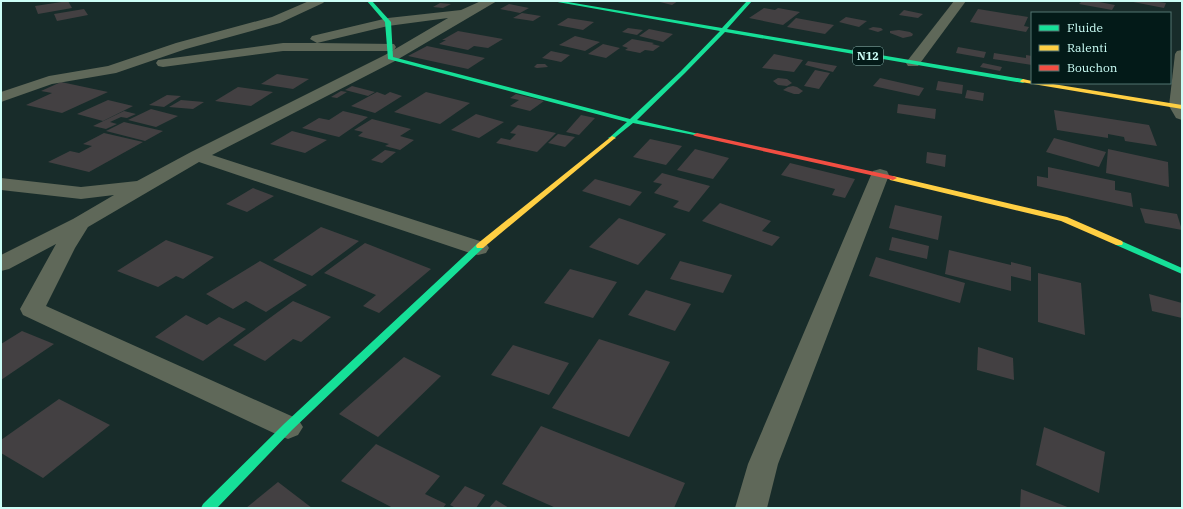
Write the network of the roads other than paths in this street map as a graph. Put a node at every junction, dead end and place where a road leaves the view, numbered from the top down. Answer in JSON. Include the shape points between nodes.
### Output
{"nodes":[{"id":1,"x":319,"y":1,"type":"edge"},
{"id":2,"x":369,"y":1,"type":"edge"},
{"id":3,"x":491,"y":1,"type":"edge"},
{"id":4,"x":554,"y":1,"type":"edge"},
{"id":5,"x":750,"y":1,"type":"edge"},
{"id":6,"x":960,"y":1,"type":"edge"},
{"id":7,"x":467,"y":12,"type":"junction"},
{"id":8,"x":388,"y":22,"type":"junction"},
{"id":9,"x":723,"y":30,"type":"junction"},
{"id":10,"x":283,"y":48,"type":"junction"},
{"id":11,"x":390,"y":53,"type":"junction"},
{"id":12,"x":1182,"y":54,"type":"edge"},
{"id":13,"x":913,"y":64,"type":"junction"},
{"id":14,"x":111,"y":70,"type":"junction"},
{"id":15,"x":1031,"y":84,"type":"edge"},
{"id":16,"x":1032,"y":84,"type":"edge"},
{"id":17,"x":1,"y":98,"type":"edge"},
{"id":18,"x":1180,"y":109,"type":"edge"},
{"id":19,"x":632,"y":121,"type":"junction"},
{"id":20,"x":197,"y":156,"type":"junction"},
{"id":21,"x":880,"y":175,"type":"junction"},
{"id":22,"x":1,"y":184,"type":"edge"},
{"id":23,"x":144,"y":185,"type":"junction"},
{"id":24,"x":80,"y":223,"type":"junction"},
{"id":25,"x":478,"y":248,"type":"junction"},
{"id":26,"x":1,"y":264,"type":"edge"},
{"id":27,"x":1182,"y":271,"type":"edge"},
{"id":28,"x":288,"y":427,"type":"junction"},
{"id":29,"x":208,"y":508,"type":"edge"},
{"id":30,"x":751,"y":508,"type":"edge"}],
"edges":[{"from":1,"to":14,"type":"street","via":[[276,20],[181,46]]},
{"from":2,"to":8,"type":"street"},
{"from":3,"to":7,"type":"street"},
{"from":4,"to":9,"type":"street","number":"N12"},
{"from":5,"to":9,"type":"street"},
{"from":6,"to":13,"type":"street"},
{"from":7,"to":8,"type":"street"},
{"from":7,"to":11,"type":"street"},
{"from":8,"to":10,"type":"street"},
{"from":8,"to":11,"type":"street"},
{"from":9,"to":13,"type":"street","number":"N12"},
{"from":9,"to":19,"type":"street"},
{"from":10,"to":11,"type":"street"},
{"from":10,"to":14,"type":"street"},
{"from":11,"to":19,"type":"street"},
{"from":11,"to":20,"type":"street"},
{"from":12,"to":18,"type":"street"},
{"from":13,"to":15,"type":"street","number":"N12"},
{"from":14,"to":17,"type":"street","via":[[49,80]]},
{"from":16,"to":18,"type":"street","number":"N12"},
{"from":19,"to":21,"type":"street"},
{"from":19,"to":25,"type":"street"},
{"from":20,"to":23,"type":"street"},
{"from":20,"to":25,"type":"street"},
{"from":21,"to":27,"type":"street","via":[[1064,219]]},
{"from":21,"to":30,"type":"street","via":[[763,464]]},
{"from":22,"to":23,"type":"street","via":[[82,193]]},
{"from":23,"to":24,"type":"street"},
{"from":24,"to":26,"type":"street"},
{"from":24,"to":28,"type":"street","via":[[32,310]]},
{"from":25,"to":28,"type":"street"},
{"from":28,"to":29,"type":"street"}]}
